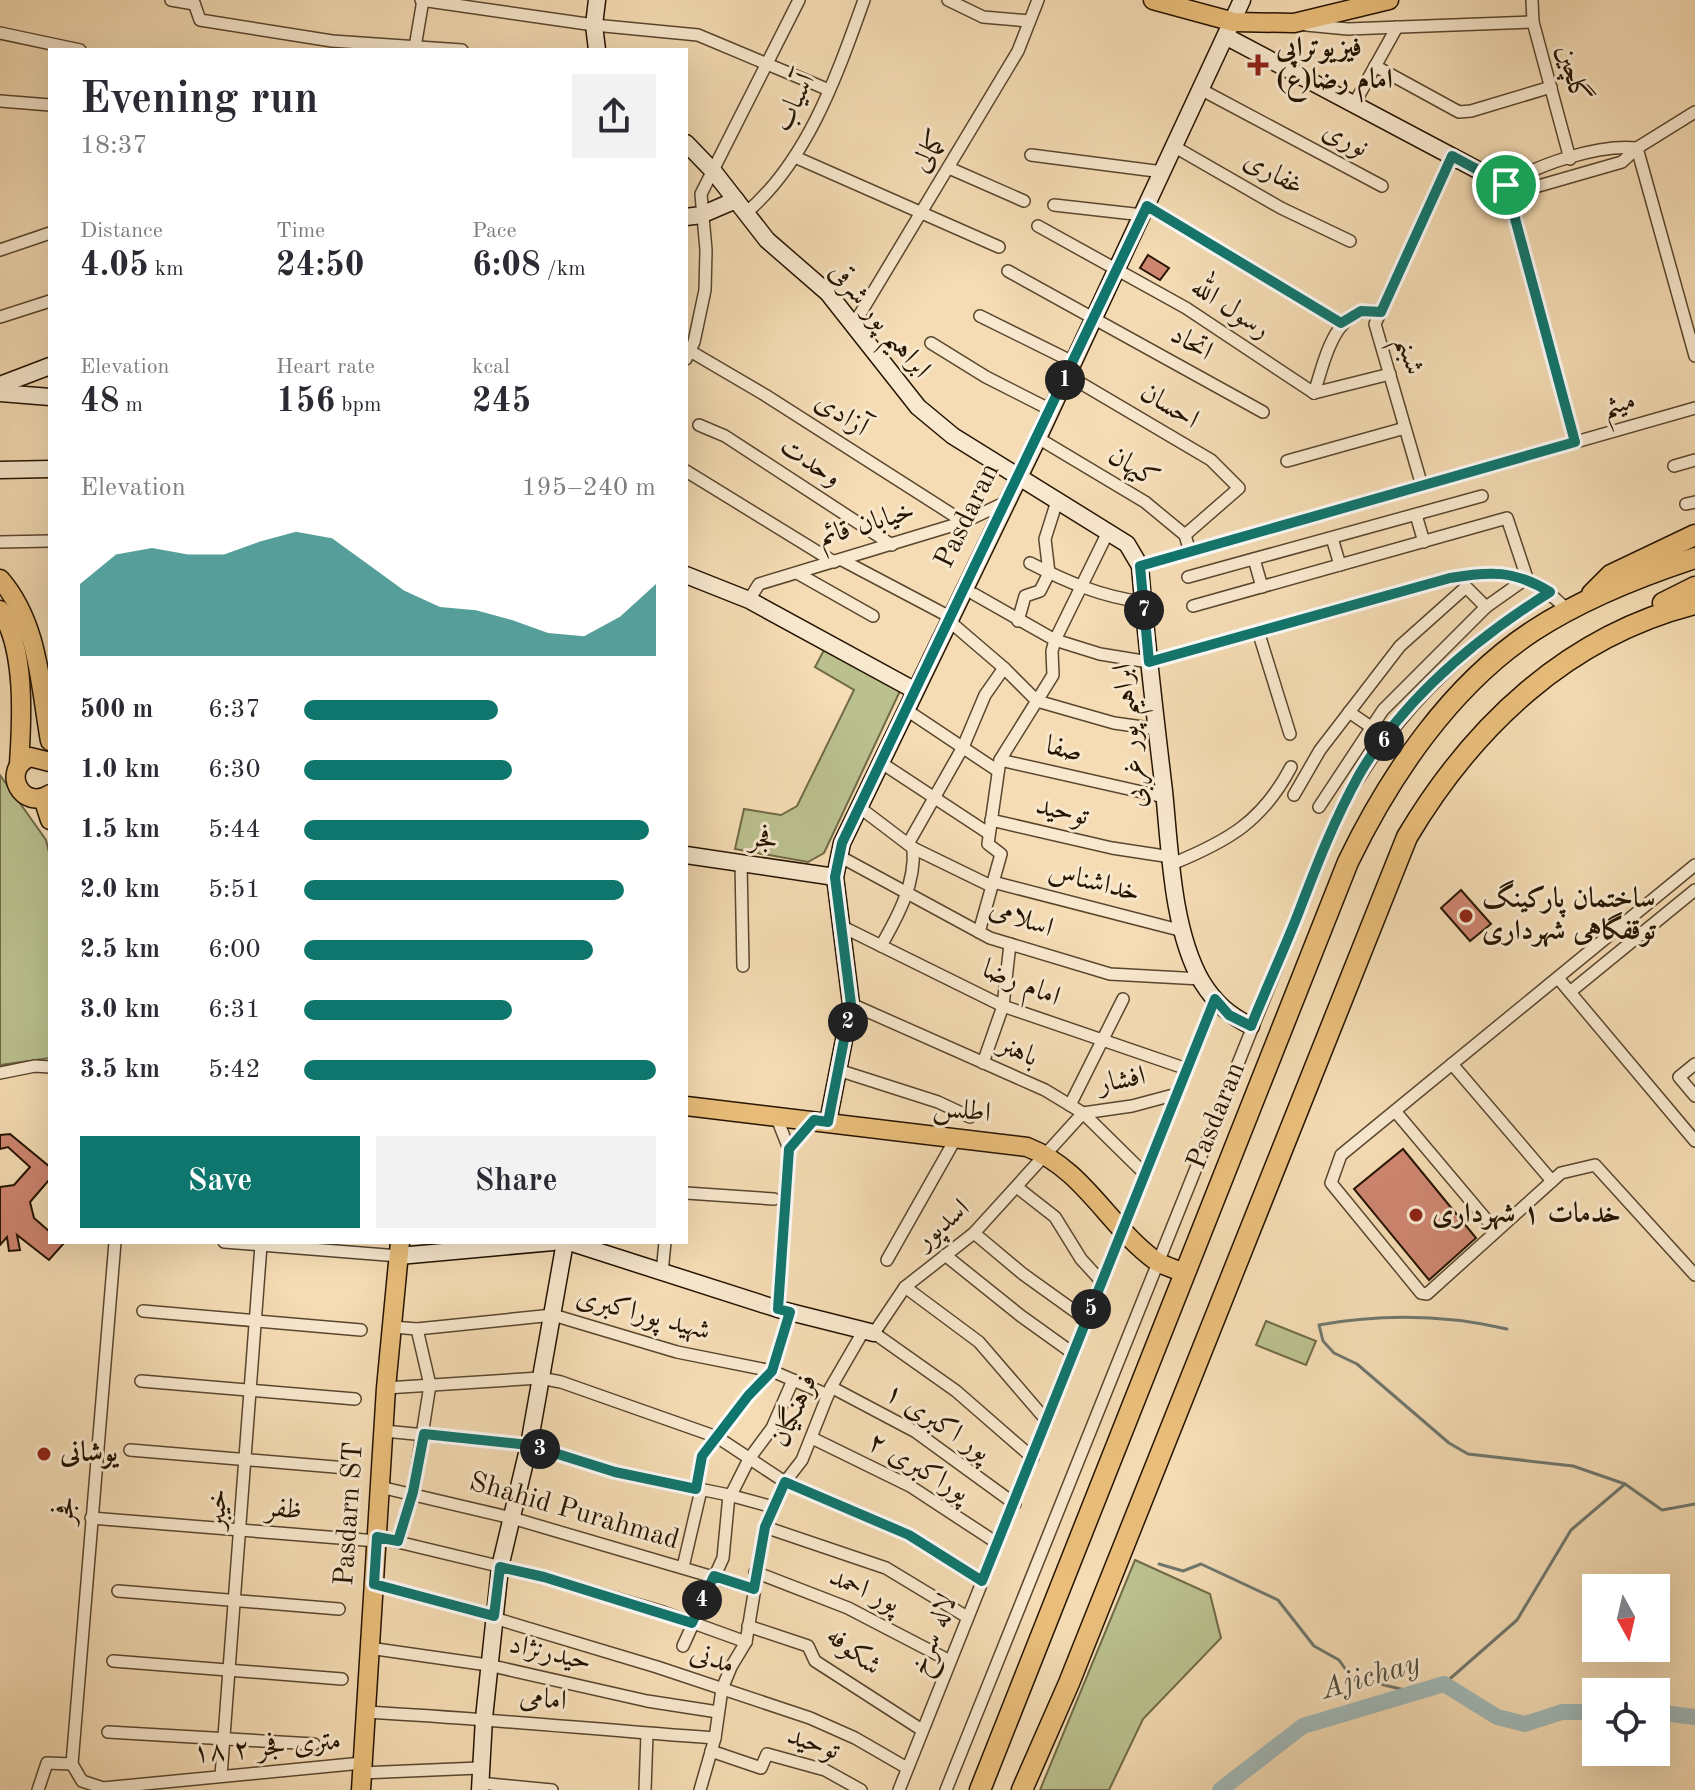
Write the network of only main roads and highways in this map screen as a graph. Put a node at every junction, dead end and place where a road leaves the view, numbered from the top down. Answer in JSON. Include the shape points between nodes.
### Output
{"nodes":[{"id":1,"x":1153,"y":0,"type":"edge"},
{"id":2,"x":1389,"y":0,"type":"edge"},
{"id":3,"x":1695,"y":535,"type":"edge"},
{"id":4,"x":1695,"y":558,"type":"edge"},
{"id":5,"x":1695,"y":569,"type":"edge"},
{"id":6,"x":0,"y":579,"type":"edge"},
{"id":7,"x":1695,"y":587,"type":"edge"},
{"id":8,"x":1695,"y":604,"type":"edge"},
{"id":9,"x":1576,"y":606,"type":"junction"},
{"id":10,"x":0,"y":610,"type":"edge"},
{"id":11,"x":1602,"y":641,"type":"junction"},
{"id":12,"x":48,"y":729,"type":"edge"},
{"id":13,"x":48,"y":762,"type":"edge"},
{"id":14,"x":19,"y":764,"type":"junction"},
{"id":15,"x":46,"y":796,"type":"edge"},
{"id":16,"x":688,"y":1106,"type":"edge"},
{"id":17,"x":399,"y":1249,"type":"edge"},
{"id":18,"x":1184,"y":1273,"type":"junction"},
{"id":19,"x":361,"y":1775,"type":"edge"},
{"id":20,"x":980,"y":1790,"type":"edge"},
{"id":21,"x":1022,"y":1790,"type":"edge"}],
"edges":[{"from":1,"to":2,"type":"main road","via":[[1230,30],[1294,23]]},
{"from":3,"to":9,"type":"highway","via":[[1611,575]]},
{"from":4,"to":9,"type":"highway","name":"Pasdaran"},
{"from":5,"to":9,"type":"highway"},
{"from":6,"to":12,"type":"main road","via":[[19,603],[31,631]]},
{"from":7,"to":11,"type":"highway"},
{"from":8,"to":11,"type":"highway"},
{"from":9,"to":18,"type":"highway","name":"Pasdaran","via":[[1530,633],[1481,675],[1405,759],[1374,809]]},
{"from":10,"to":14,"type":"main road","via":[[14,649],[22,713]]},
{"from":11,"to":21,"type":"highway","via":[[1524,691],[1486,729],[1451,770],[1407,837]]},
{"from":13,"to":14,"type":"main road","via":[[30,757]]},
{"from":14,"to":15,"type":"main road","via":[[14,777],[18,790],[29,798]]},
{"from":16,"to":18,"type":"main road","name":"اطلس","via":[[1027,1147],[1074,1174],[1158,1262]]},
{"from":17,"to":19,"type":"main road","name":"Pasdarn ST"},
{"from":18,"to":20,"type":"highway","name":"Pasdaran"}]}
